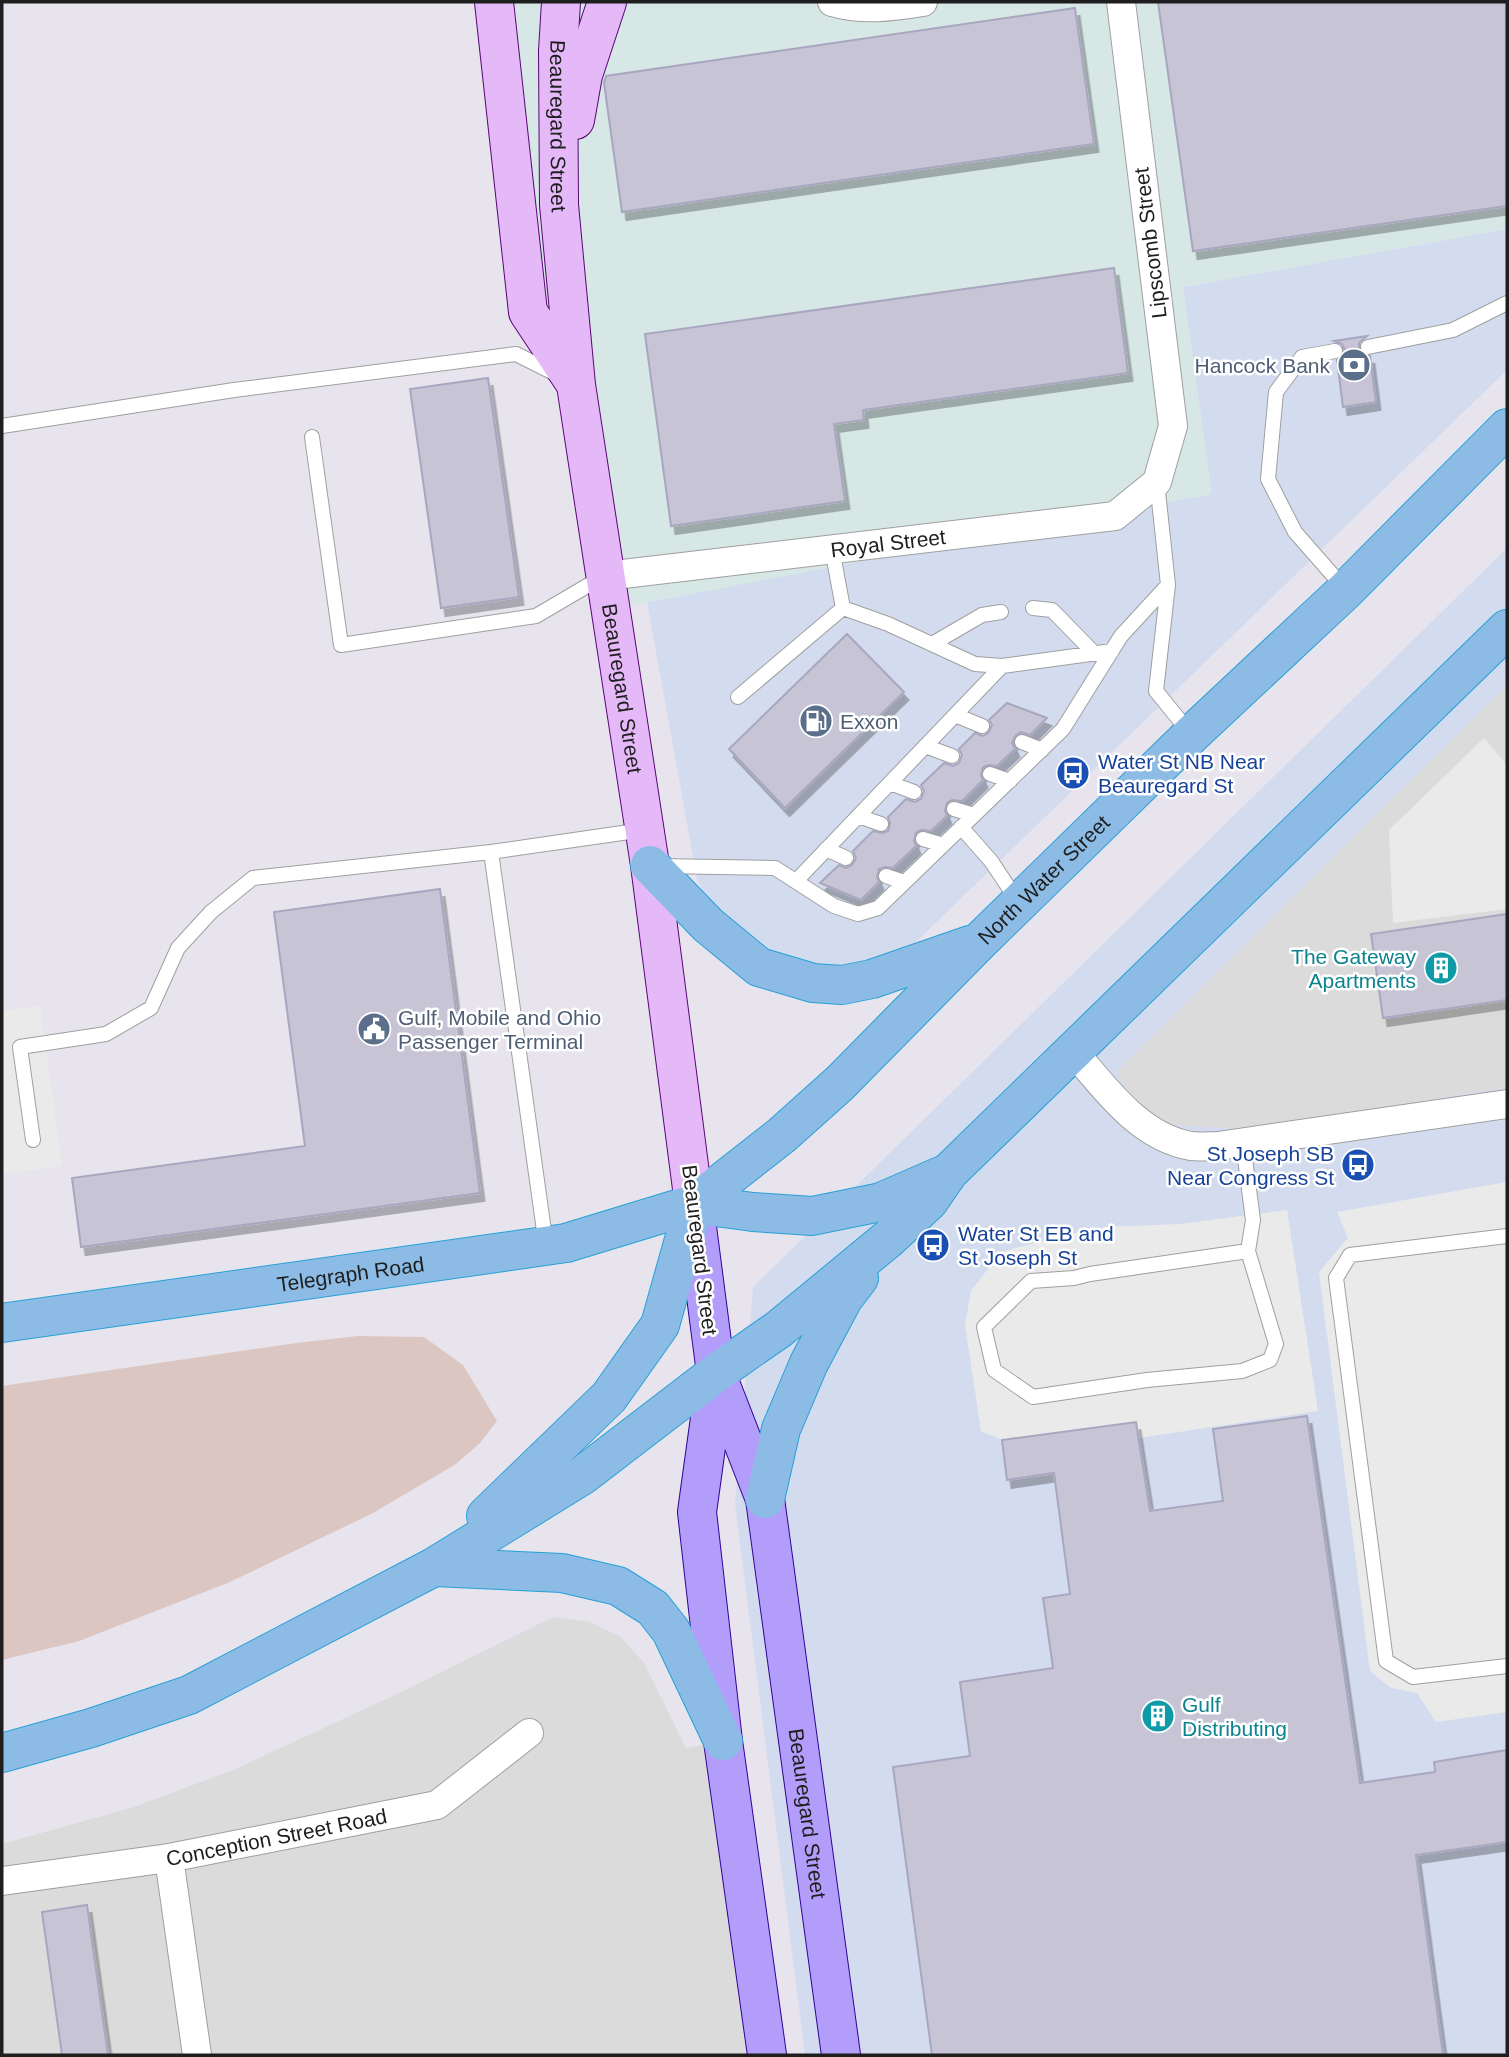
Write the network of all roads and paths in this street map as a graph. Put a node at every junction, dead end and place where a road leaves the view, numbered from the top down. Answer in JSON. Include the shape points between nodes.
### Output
{"nodes":[{"id":1,"x":494,"y":2,"type":"edge"},
{"id":2,"x":561,"y":2,"type":"edge"},
{"id":3,"x":607,"y":2,"type":"edge"},
{"id":4,"x":832,"y":2,"type":"edge"},
{"id":5,"x":923,"y":2,"type":"edge"},
{"id":6,"x":1121,"y":2,"type":"edge"},
{"id":7,"x":559,"y":205,"type":"junction"},
{"id":8,"x":1507,"y":303,"type":"edge"},
{"id":9,"x":1368,"y":347,"type":"dead end"},
{"id":10,"x":1335,"y":351,"type":"dead end"},
{"id":11,"x":576,"y":385,"type":"junction"},
{"id":12,"x":2,"y":426,"type":"edge"},
{"id":13,"x":1507,"y":428,"type":"edge"},
{"id":14,"x":312,"y":437,"type":"dead end"},
{"id":15,"x":1157,"y":482,"type":"junction"},
{"id":16,"x":832,"y":549,"type":"junction"},
{"id":17,"x":606,"y":576,"type":"junction"},
{"id":18,"x":1168,"y":585,"type":"junction"},
{"id":19,"x":1346,"y":590,"type":"junction"},
{"id":20,"x":843,"y":608,"type":"junction"},
{"id":21,"x":1033,"y":608,"type":"dead end"},
{"id":22,"x":1001,"y":612,"type":"dead end"},
{"id":23,"x":1507,"y":629,"type":"edge"},
{"id":24,"x":932,"y":644,"type":"junction"},
{"id":25,"x":1112,"y":651,"type":"junction"},
{"id":26,"x":1094,"y":653,"type":"junction"},
{"id":27,"x":1002,"y":666,"type":"junction"},
{"id":28,"x":738,"y":697,"type":"dead end"},
{"id":29,"x":956,"y":715,"type":"junction"},
{"id":30,"x":982,"y":726,"type":"dead end"},
{"id":31,"x":1191,"y":735,"type":"junction"},
{"id":32,"x":1022,"y":742,"type":"dead end"},
{"id":33,"x":925,"y":746,"type":"junction"},
{"id":34,"x":1042,"y":750,"type":"junction"},
{"id":35,"x":952,"y":756,"type":"dead end"},
{"id":36,"x":990,"y":774,"type":"dead end"},
{"id":37,"x":1010,"y":781,"type":"junction"},
{"id":38,"x":890,"y":783,"type":"junction"},
{"id":39,"x":914,"y":792,"type":"dead end"},
{"id":40,"x":954,"y":809,"type":"dead end"},
{"id":41,"x":974,"y":815,"type":"junction"},
{"id":42,"x":858,"y":816,"type":"junction"},
{"id":43,"x":881,"y":824,"type":"dead end"},
{"id":44,"x":961,"y":827,"type":"junction"},
{"id":45,"x":923,"y":839,"type":"dead end"},
{"id":46,"x":943,"y":845,"type":"junction"},
{"id":47,"x":647,"y":847,"type":"junction"},
{"id":48,"x":827,"y":849,"type":"junction"},
{"id":49,"x":491,"y":852,"type":"junction"},
{"id":50,"x":846,"y":858,"type":"dead end"},
{"id":51,"x":886,"y":876,"type":"dead end"},
{"id":52,"x":796,"y":881,"type":"junction"},
{"id":53,"x":904,"y":882,"type":"junction"},
{"id":54,"x":1020,"y":904,"type":"junction"},
{"id":55,"x":979,"y":942,"type":"junction"},
{"id":56,"x":1073,"y":1051,"type":"junction"},
{"id":57,"x":1507,"y":1104,"type":"edge"},
{"id":58,"x":33,"y":1140,"type":"dead end"},
{"id":59,"x":1242,"y":1143,"type":"junction"},
{"id":60,"x":949,"y":1172,"type":"junction"},
{"id":61,"x":694,"y":1204,"type":"junction"},
{"id":62,"x":1507,"y":1236,"type":"edge"},
{"id":63,"x":888,"y":1239,"type":"junction"},
{"id":64,"x":545,"y":1245,"type":"junction"},
{"id":65,"x":1248,"y":1251,"type":"junction"},
{"id":66,"x":2,"y":1323,"type":"edge"},
{"id":67,"x":716,"y":1373,"type":"junction"},
{"id":68,"x":765,"y":1499,"type":"junction"},
{"id":69,"x":434,"y":1567,"type":"junction"},
{"id":70,"x":1507,"y":1666,"type":"edge"},
{"id":71,"x":529,"y":1734,"type":"dead end"},
{"id":72,"x":723,"y":1741,"type":"junction"},
{"id":73,"x":2,"y":1753,"type":"edge"},
{"id":74,"x":169,"y":1858,"type":"junction"},
{"id":75,"x":2,"y":1881,"type":"edge"},
{"id":76,"x":197,"y":2055,"type":"edge"},
{"id":77,"x":768,"y":2055,"type":"edge"},
{"id":78,"x":841,"y":2055,"type":"edge"}],
"edges":[{"from":1,"to":11,"type":"street","via":[[528,312]]},
{"from":2,"to":7,"type":"street","name":"Beauregard Street"},
{"from":3,"to":7,"type":"street","via":[[583,75]]},
{"from":4,"to":5,"type":"street","via":[[888,8]]},
{"from":6,"to":15,"type":"street","name":"Lipscomb Street","via":[[1173,426]]},
{"from":7,"to":11,"type":"street","name":"Beauregard Street"},
{"from":8,"to":9,"type":"lane","via":[[1453,330]]},
{"from":10,"to":19,"type":"lane","via":[[1302,358],[1276,392],[1268,479],[1295,531]]},
{"from":11,"to":12,"type":"lane","via":[[516,354]]},
{"from":11,"to":17,"type":"street","name":"Beauregard Street"},
{"from":13,"to":19,"type":"highway","name":"North Water Street"},
{"from":14,"to":17,"type":"lane","via":[[341,645],[536,616]]},
{"from":15,"to":16,"type":"street","name":"Royal Street","via":[[1115,516]]},
{"from":15,"to":18,"type":"lane"},
{"from":16,"to":17,"type":"street","name":"Royal Street"},
{"from":16,"to":20,"type":"lane"},
{"from":17,"to":47,"type":"street","name":"Beauregard Street"},
{"from":18,"to":25,"type":"lane"},
{"from":18,"to":31,"type":"lane","via":[[1156,691]]},
{"from":19,"to":31,"type":"highway","name":"North Water Street"},
{"from":20,"to":24,"type":"lane"},
{"from":20,"to":28,"type":"lane"},
{"from":21,"to":26,"type":"lane","via":[[1052,610]]},
{"from":22,"to":24,"type":"lane","via":[[982,615]]},
{"from":23,"to":56,"type":"highway"},
{"from":24,"to":27,"type":"lane","via":[[975,664]]},
{"from":25,"to":26,"type":"lane"},
{"from":25,"to":34,"type":"lane","via":[[1063,729]]},
{"from":26,"to":27,"type":"lane"},
{"from":27,"to":29,"type":"lane"},
{"from":29,"to":30,"type":"lane"},
{"from":29,"to":33,"type":"lane"},
{"from":31,"to":54,"type":"highway","name":"North Water Street"},
{"from":32,"to":34,"type":"lane"},
{"from":33,"to":35,"type":"lane"},
{"from":33,"to":38,"type":"lane"},
{"from":34,"to":37,"type":"lane"},
{"from":36,"to":37,"type":"lane"},
{"from":37,"to":41,"type":"lane"},
{"from":38,"to":39,"type":"lane"},
{"from":38,"to":42,"type":"lane"},
{"from":40,"to":41,"type":"lane"},
{"from":41,"to":44,"type":"lane"},
{"from":42,"to":43,"type":"lane"},
{"from":42,"to":48,"type":"lane"},
{"from":44,"to":46,"type":"lane"},
{"from":44,"to":54,"type":"lane"},
{"from":45,"to":46,"type":"lane"},
{"from":46,"to":53,"type":"lane"},
{"from":47,"to":49,"type":"lane"},
{"from":47,"to":52,"type":"lane","via":[[775,867]]},
{"from":47,"to":55,"type":"highway","via":[[708,925],[759,967],[813,984],[872,979]]},
{"from":47,"to":61,"type":"street","name":"Beauregard Street"},
{"from":48,"to":50,"type":"lane"},
{"from":48,"to":52,"type":"lane"},
{"from":49,"to":58,"type":"lane","via":[[253,878],[211,912],[178,948],[151,1008],[106,1034],[20,1047]]},
{"from":49,"to":64,"type":"lane"},
{"from":51,"to":53,"type":"lane"},
{"from":52,"to":53,"type":"lane","via":[[834,906],[858,914],[877,908]]},
{"from":54,"to":55,"type":"highway","name":"North Water Street"},
{"from":55,"to":61,"type":"highway","name":"North Water Street","via":[[830,1092]]},
{"from":56,"to":59,"type":"street","via":[[1121,1106],[1149,1129],[1192,1146]]},
{"from":56,"to":60,"type":"highway"},
{"from":57,"to":59,"type":"street"},
{"from":59,"to":65,"type":"lane","via":[[1254,1220]]},
{"from":60,"to":61,"type":"highway","via":[[881,1202],[812,1216]]},
{"from":60,"to":63,"type":"highway","via":[[929,1201]]},
{"from":61,"to":64,"type":"highway","name":"Telegraph Road","via":[[566,1243]]},
{"from":61,"to":67,"type":"main road","name":"Beauregard Street"},
{"from":61,"to":69,"type":"highway","via":[[660,1325],[610,1396]]},
{"from":62,"to":70,"type":"lane","via":[[1350,1255],[1336,1278],[1386,1661],[1413,1677]]},
{"from":63,"to":67,"type":"highway","via":[[779,1329]]},
{"from":63,"to":68,"type":"highway","via":[[843,1299],[809,1363],[782,1429]]},
{"from":64,"to":66,"type":"highway","name":"Telegraph Road"},
{"from":65,"to":65,"type":"lane","via":[[1031,1281],[984,1327],[994,1370],[1033,1397],[1242,1371],[1270,1360],[1276,1344]]},
{"from":67,"to":68,"type":"main road","name":"Beauregard Street"},
{"from":67,"to":69,"type":"highway","via":[[583,1475]]},
{"from":67,"to":72,"type":"main road","name":"Beauregard Street","via":[[697,1512]]},
{"from":68,"to":78,"type":"main road","name":"Beauregard Street"},
{"from":69,"to":72,"type":"highway","via":[[562,1573],[618,1586],[653,1608],[671,1631]]},
{"from":69,"to":73,"type":"highway","via":[[189,1695]]},
{"from":71,"to":74,"type":"street","name":"Conception Street Road","via":[[437,1805]]},
{"from":72,"to":77,"type":"main road","name":"Beauregard Street"},
{"from":74,"to":75,"type":"street","name":"Conception Street Road"},
{"from":74,"to":76,"type":"street"}]}
